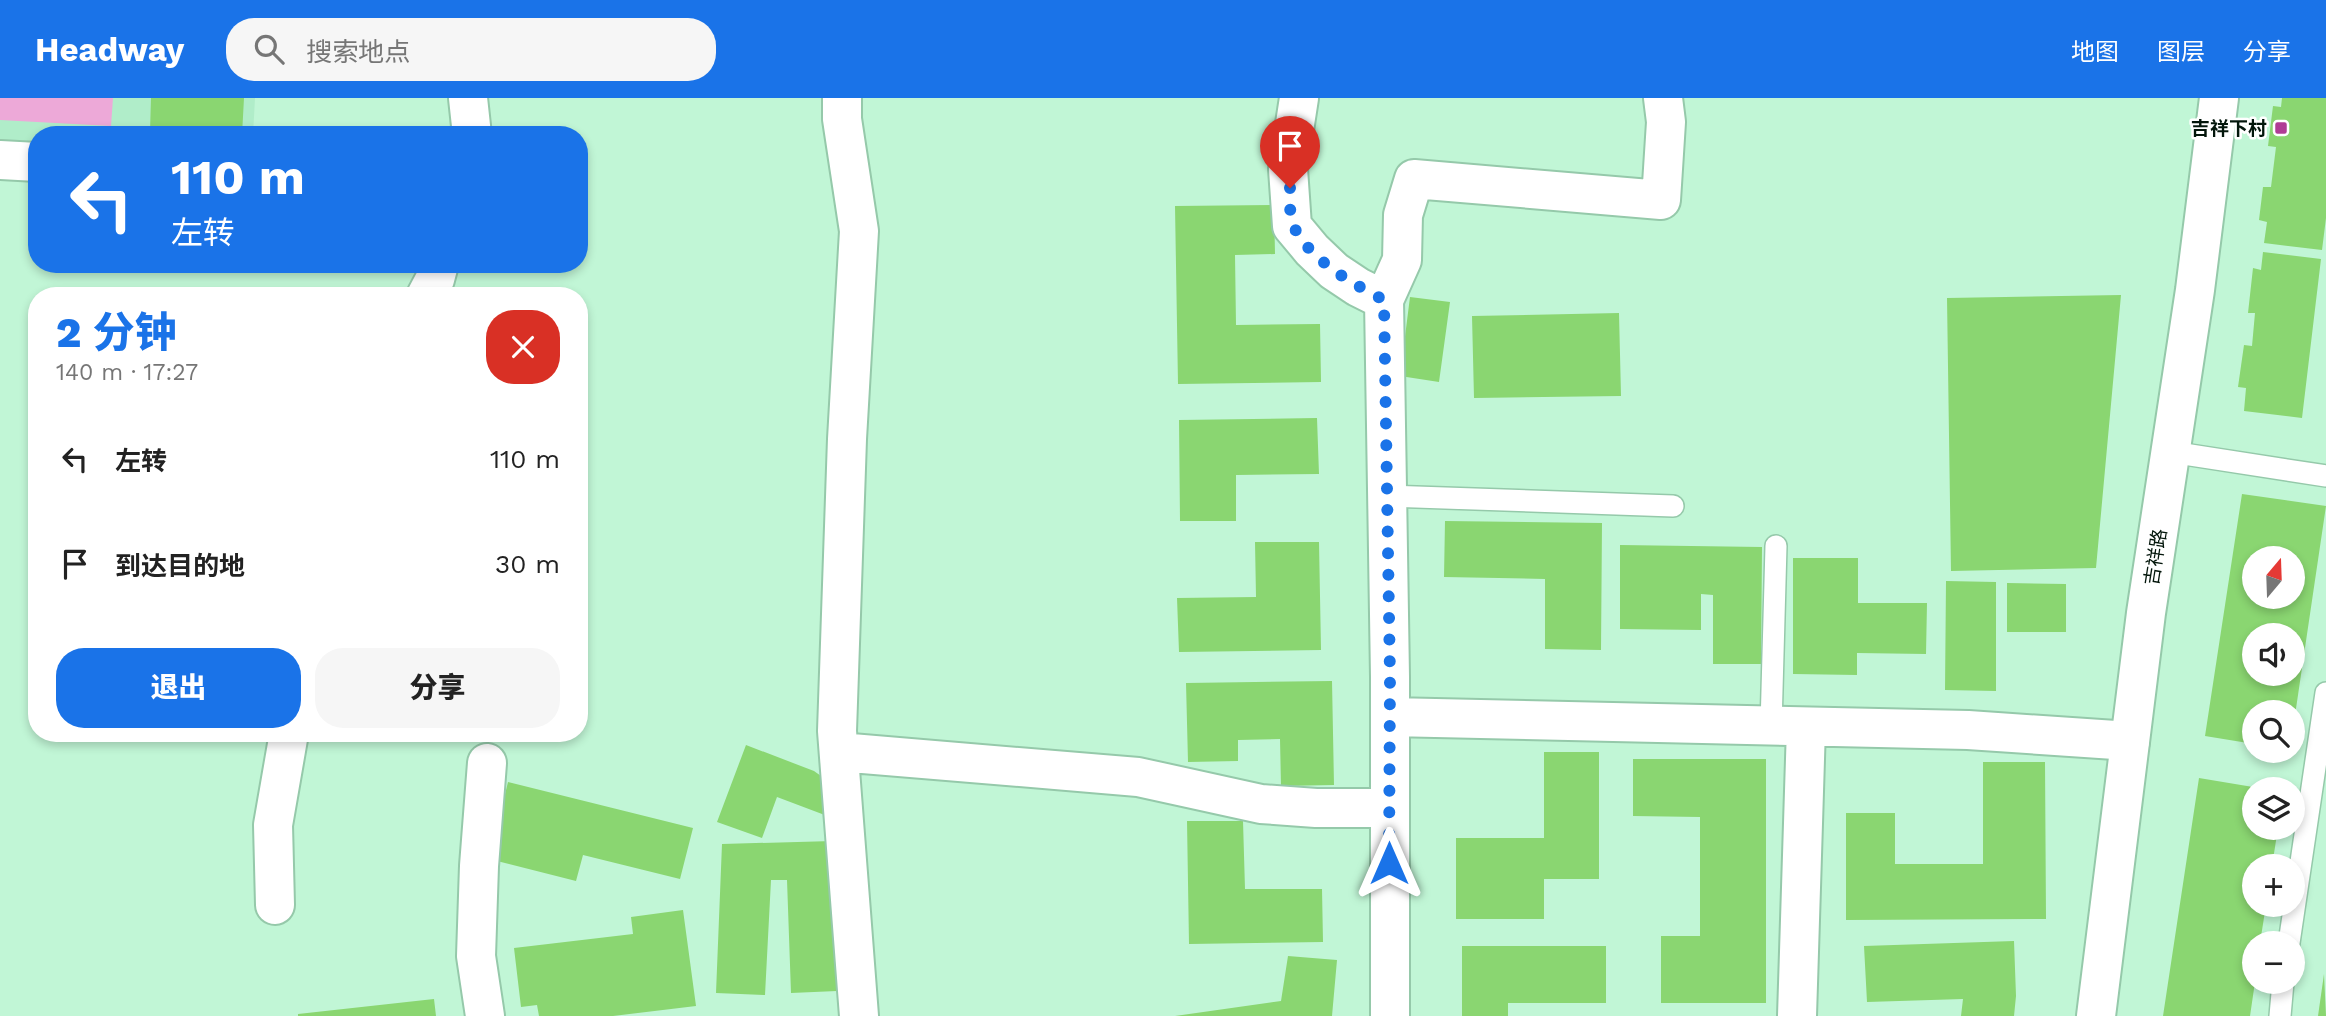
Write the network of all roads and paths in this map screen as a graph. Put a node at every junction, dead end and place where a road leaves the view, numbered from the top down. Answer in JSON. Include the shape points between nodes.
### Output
{"nodes":[{"id":1,"x":468,"y":98,"type":"edge"},
{"id":2,"x":842,"y":98,"type":"edge"},
{"id":3,"x":1299,"y":98,"type":"edge"},
{"id":4,"x":1663,"y":98,"type":"edge"},
{"id":5,"x":2219,"y":98,"type":"edge"},
{"id":6,"x":471,"y":126,"type":"edge"},
{"id":7,"x":0,"y":160,"type":"edge"},
{"id":8,"x":28,"y":162,"type":"edge"},
{"id":9,"x":1384,"y":300,"type":"junction"},
{"id":10,"x":2171,"y":452,"type":"junction"},
{"id":11,"x":2326,"y":476,"type":"edge"},
{"id":12,"x":1387,"y":496,"type":"junction"},
{"id":13,"x":1673,"y":506,"type":"dead end"},
{"id":14,"x":1776,"y":545,"type":"dead end"},
{"id":15,"x":2326,"y":693,"type":"edge"},
{"id":16,"x":1390,"y":717,"type":"junction"},
{"id":17,"x":1789,"y":726,"type":"junction"},
{"id":18,"x":2130,"y":740,"type":"junction"},
{"id":19,"x":287,"y":742,"type":"edge"},
{"id":20,"x":839,"y":752,"type":"junction"},
{"id":21,"x":487,"y":763,"type":"dead end"},
{"id":22,"x":2318,"y":801,"type":"edge"},
{"id":23,"x":1389,"y":808,"type":"junction"},
{"id":24,"x":275,"y":905,"type":"dead end"},
{"id":25,"x":2291,"y":931,"type":"edge"},
{"id":26,"x":2282,"y":994,"type":"edge"},
{"id":27,"x":485,"y":1016,"type":"edge"},
{"id":28,"x":859,"y":1016,"type":"edge"},
{"id":29,"x":1390,"y":1016,"type":"edge"},
{"id":30,"x":1797,"y":1016,"type":"edge"},
{"id":31,"x":2096,"y":1016,"type":"edge"},
{"id":32,"x":2280,"y":1016,"type":"edge"}],
"edges":[{"from":1,"to":6,"type":"street"},
{"from":2,"to":20,"type":"street","via":[[859,231],[847,439]]},
{"from":3,"to":9,"type":"street","via":[[1288,169],[1293,226],[1334,271]]},
{"from":4,"to":9,"type":"street","via":[[1661,200],[1413,180],[1403,215],[1402,260]]},
{"from":5,"to":10,"type":"street","name":"吉祥路"},
{"from":7,"to":8,"type":"street"},
{"from":9,"to":12,"type":"street"},
{"from":10,"to":11,"type":"lane"},
{"from":10,"to":18,"type":"street","name":"吉祥路"},
{"from":12,"to":13,"type":"lane"},
{"from":12,"to":16,"type":"street"},
{"from":14,"to":17,"type":"lane"},
{"from":15,"to":22,"type":"lane"},
{"from":16,"to":17,"type":"street"},
{"from":16,"to":23,"type":"street"},
{"from":17,"to":18,"type":"street"},
{"from":17,"to":30,"type":"street"},
{"from":18,"to":31,"type":"street","name":"吉祥路"},
{"from":19,"to":24,"type":"street","via":[[273,825]]},
{"from":20,"to":23,"type":"street","via":[[1138,777],[1261,804]]},
{"from":20,"to":28,"type":"street"},
{"from":21,"to":27,"type":"street","via":[[476,956]]},
{"from":22,"to":25,"type":"lane"},
{"from":23,"to":29,"type":"street"},
{"from":26,"to":32,"type":"lane"}]}
